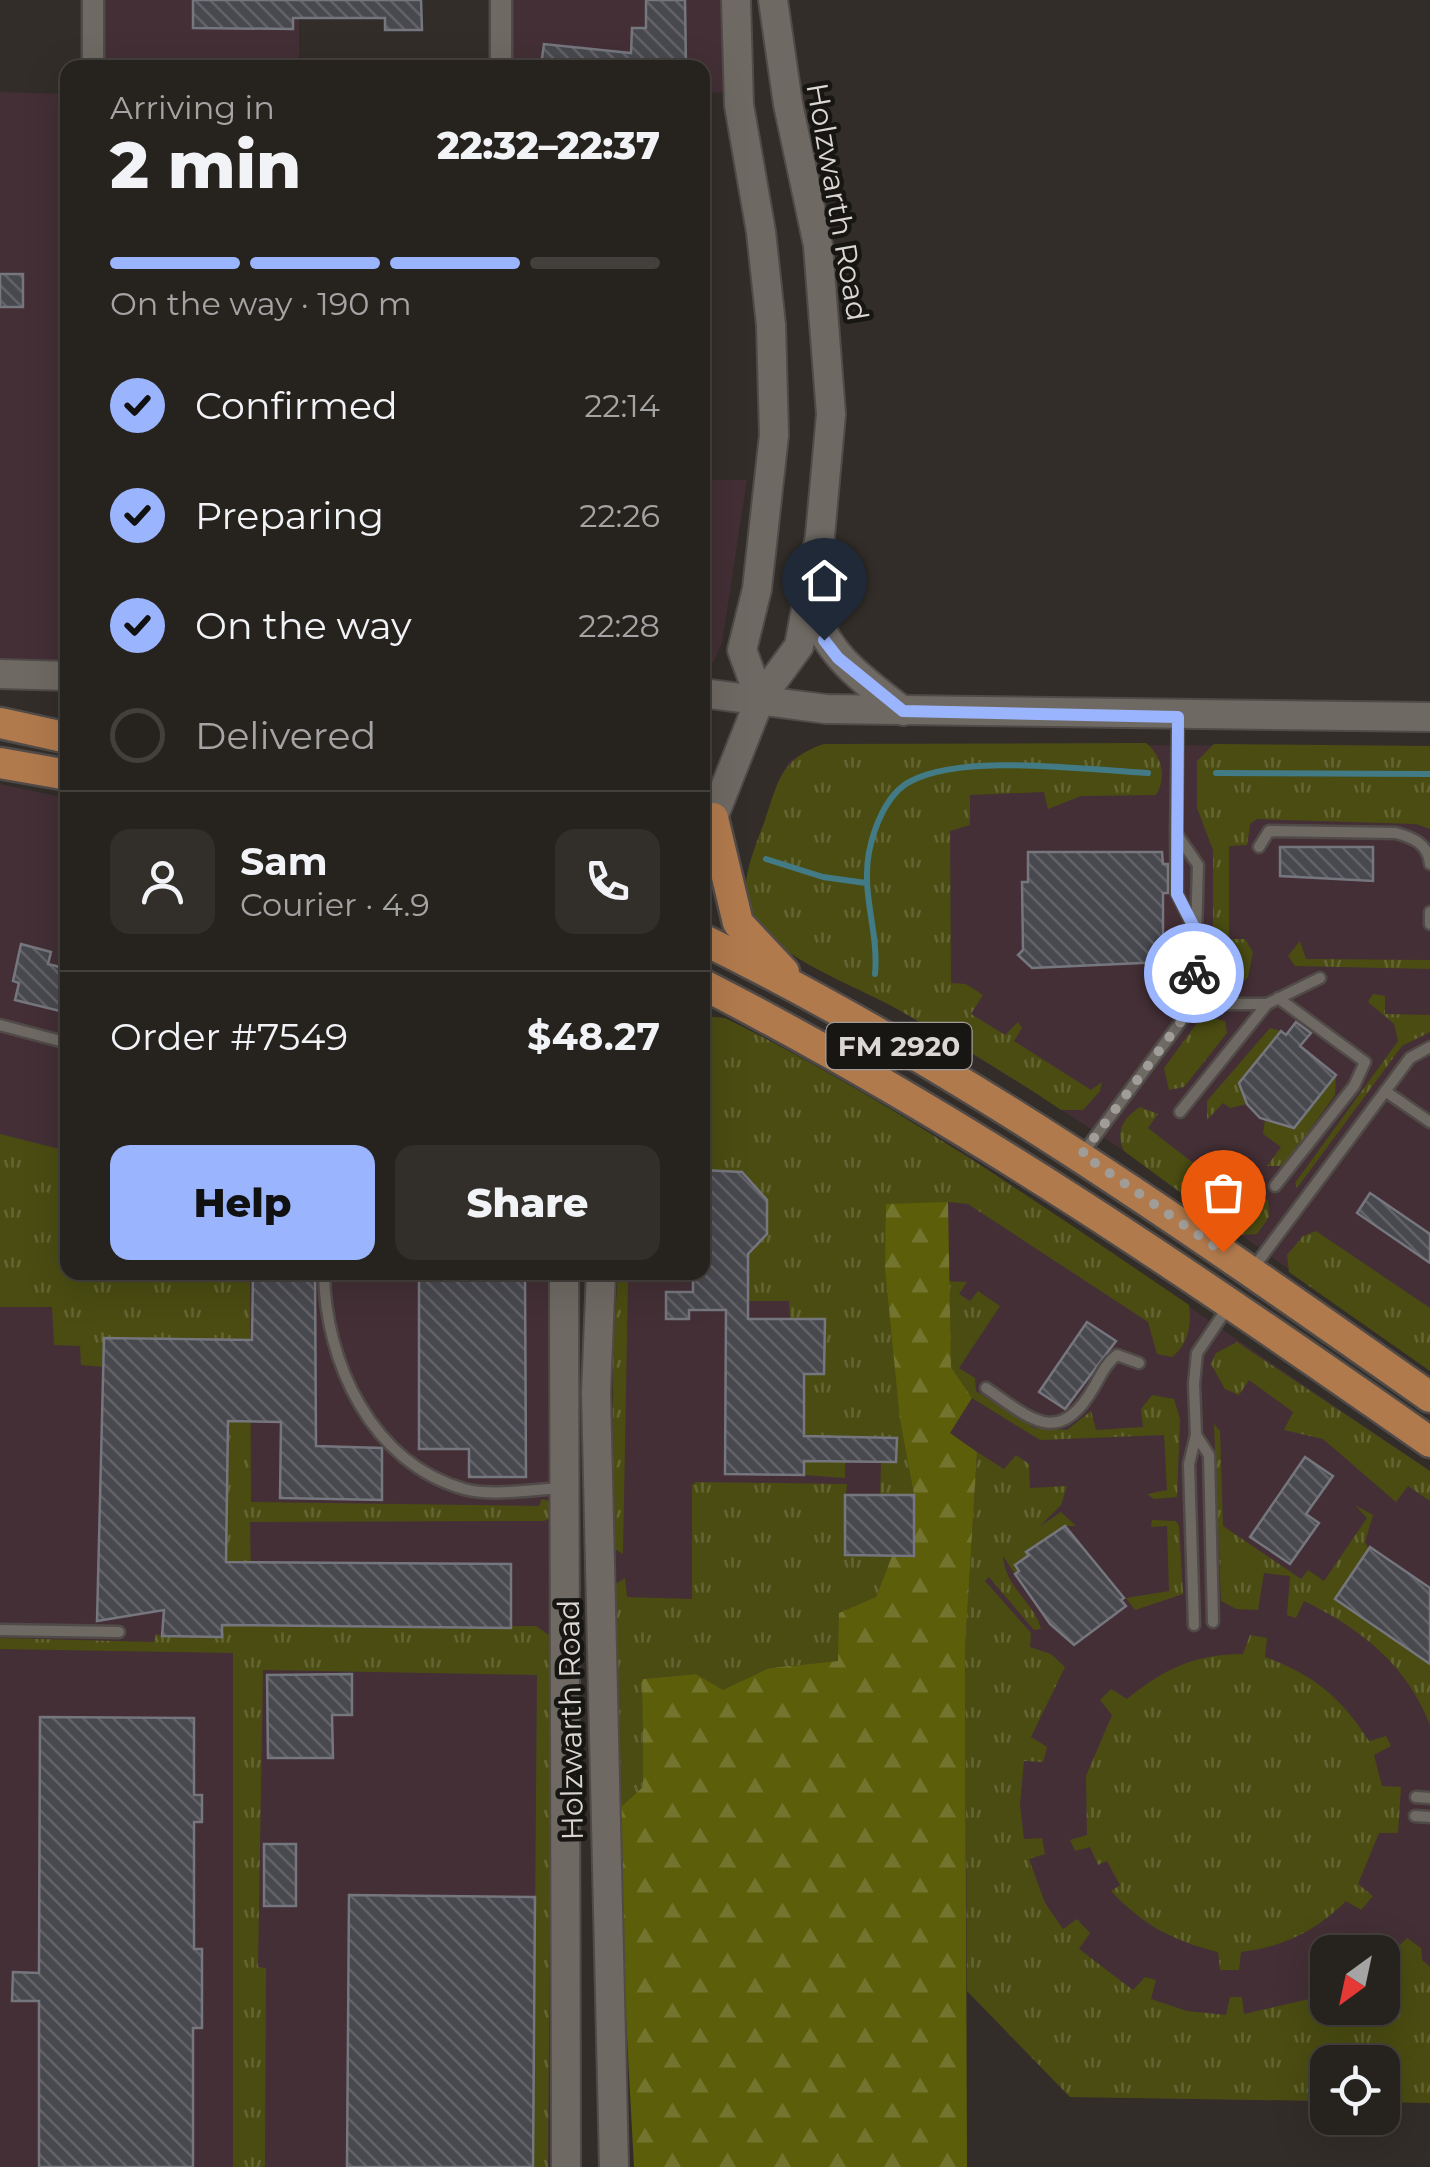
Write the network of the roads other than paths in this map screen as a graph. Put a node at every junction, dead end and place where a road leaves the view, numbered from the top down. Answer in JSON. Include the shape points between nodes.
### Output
{"nodes":[{"id":1,"x":93,"y":0,"type":"edge"},
{"id":2,"x":501,"y":0,"type":"edge"},
{"id":3,"x":736,"y":0,"type":"edge"},
{"id":4,"x":773,"y":0,"type":"edge"},
{"id":5,"x":92,"y":60,"type":"edge"},
{"id":6,"x":501,"y":60,"type":"edge"},
{"id":7,"x":810,"y":598,"type":"junction"},
{"id":8,"x":0,"y":674,"type":"edge"},
{"id":9,"x":60,"y":676,"type":"edge"},
{"id":10,"x":710,"y":693,"type":"edge"},
{"id":11,"x":760,"y":699,"type":"junction"},
{"id":12,"x":903,"y":711,"type":"junction"},
{"id":13,"x":1178,"y":717,"type":"junction"},
{"id":14,"x":1430,"y":717,"type":"edge"},
{"id":15,"x":0,"y":723,"type":"edge"},
{"id":16,"x":60,"y":736,"type":"edge"},
{"id":17,"x":0,"y":742,"type":"edge"},
{"id":18,"x":60,"y":753,"type":"edge"},
{"id":19,"x":0,"y":763,"type":"edge"},
{"id":20,"x":60,"y":774,"type":"edge"},
{"id":21,"x":710,"y":827,"type":"edge"},
{"id":22,"x":1176,"y":833,"type":"junction"},
{"id":23,"x":710,"y":838,"type":"edge"},
{"id":24,"x":1260,"y":847,"type":"dead end"},
{"id":25,"x":1430,"y":864,"type":"edge"},
{"id":26,"x":1430,"y":912,"type":"edge"},
{"id":27,"x":1430,"y":924,"type":"edge"},
{"id":28,"x":1196,"y":931,"type":"junction"},
{"id":29,"x":710,"y":943,"type":"edge"},
{"id":30,"x":1320,"y":978,"type":"dead end"},
{"id":31,"x":796,"y":985,"type":"junction"},
{"id":32,"x":710,"y":988,"type":"edge"},
{"id":33,"x":1272,"y":1001,"type":"junction"},
{"id":34,"x":1194,"y":1004,"type":"junction"},
{"id":35,"x":0,"y":1025,"type":"edge"},
{"id":36,"x":60,"y":1041,"type":"edge"},
{"id":37,"x":1430,"y":1048,"type":"edge"},
{"id":38,"x":1385,"y":1091,"type":"junction"},
{"id":39,"x":1180,"y":1112,"type":"dead end"},
{"id":40,"x":1430,"y":1122,"type":"edge"},
{"id":41,"x":1082,"y":1154,"type":"junction"},
{"id":42,"x":1275,"y":1186,"type":"dead end"},
{"id":43,"x":1251,"y":1271,"type":"junction"},
{"id":44,"x":325,"y":1280,"type":"edge"},
{"id":45,"x":564,"y":1280,"type":"edge"},
{"id":46,"x":601,"y":1280,"type":"edge"},
{"id":47,"x":1231,"y":1302,"type":"junction"},
{"id":48,"x":1139,"y":1363,"type":"dead end"},
{"id":49,"x":986,"y":1388,"type":"dead end"},
{"id":50,"x":1430,"y":1397,"type":"edge"},
{"id":51,"x":1196,"y":1435,"type":"junction"},
{"id":52,"x":1430,"y":1442,"type":"edge"},
{"id":53,"x":565,"y":1488,"type":"junction"},
{"id":54,"x":564,"y":1565,"type":"junction"},
{"id":55,"x":600,"y":1565,"type":"junction"},
{"id":56,"x":1213,"y":1622,"type":"dead end"},
{"id":57,"x":1194,"y":1625,"type":"dead end"},
{"id":58,"x":0,"y":1630,"type":"edge"},
{"id":59,"x":119,"y":1632,"type":"dead end"},
{"id":60,"x":1416,"y":1797,"type":"dead end"},
{"id":61,"x":1430,"y":1798,"type":"edge"},
{"id":62,"x":1416,"y":1816,"type":"dead end"},
{"id":63,"x":1430,"y":1817,"type":"edge"},
{"id":64,"x":566,"y":2167,"type":"edge"},
{"id":65,"x":614,"y":2167,"type":"edge"}],
"edges":[{"from":1,"to":5,"type":"street"},
{"from":2,"to":6,"type":"street"},
{"from":3,"to":11,"type":"main road","via":[[740,105],[771,325],[774,435],[757,588],[742,650]]},
{"from":4,"to":7,"type":"main road","name":"Holzwarth Road","via":[[818,245],[828,340],[831,414]]},
{"from":7,"to":11,"type":"main road","name":"Holzwarth Road","via":[[800,646]]},
{"from":7,"to":12,"type":"main road","via":[[816,624],[838,658]]},
{"from":8,"to":9,"type":"main road"},
{"from":10,"to":11,"type":"main road"},
{"from":11,"to":12,"type":"main road"},
{"from":11,"to":21,"type":"main road","name":"Holzwarth Road"},
{"from":12,"to":13,"type":"main road"},
{"from":13,"to":14,"type":"main road"},
{"from":13,"to":22,"type":"lane"},
{"from":15,"to":16,"type":"main road"},
{"from":17,"to":18,"type":"main road"},
{"from":19,"to":20,"type":"main road"},
{"from":22,"to":28,"type":"lane","via":[[1177,894]]},
{"from":22,"to":28,"type":"lane","via":[[1198,865]]},
{"from":23,"to":31,"type":"main road","via":[[738,923]]},
{"from":24,"to":25,"type":"lane","via":[[1268,830],[1396,833],[1414,838]]},
{"from":26,"to":27,"type":"lane"},
{"from":28,"to":34,"type":"lane"},
{"from":29,"to":31,"type":"main road","name":"FM 2920","number":"FM 2920"},
{"from":30,"to":33,"type":"lane"},
{"from":31,"to":41,"type":"main road","name":"FM 2920","number":"FM 2920"},
{"from":32,"to":47,"type":"main road","name":"FM 2920","number":"FM 2920","via":[[893,1086]]},
{"from":33,"to":34,"type":"lane"},
{"from":33,"to":39,"type":"lane"},
{"from":33,"to":42,"type":"lane","via":[[1365,1062],[1354,1086]]},
{"from":34,"to":41,"type":"lane"},
{"from":35,"to":36,"type":"lane"},
{"from":37,"to":38,"type":"lane","via":[[1410,1058]]},
{"from":38,"to":40,"type":"lane"},
{"from":38,"to":43,"type":"lane"},
{"from":41,"to":43,"type":"main road","name":"FM 2920","number":"FM 2920"},
{"from":43,"to":50,"type":"main road","name":"FM 2920","number":"FM 2920"},
{"from":44,"to":53,"type":"lane","via":[[344,1376],[374,1428],[407,1461],[468,1490]]},
{"from":45,"to":53,"type":"main road","name":"Holzwarth Road"},
{"from":46,"to":55,"type":"main road","name":"Holzwarth Road"},
{"from":47,"to":51,"type":"lane","via":[[1197,1353]]},
{"from":47,"to":52,"type":"main road","name":"FM 2920","number":"FM 2920"},
{"from":48,"to":49,"type":"lane","via":[[1117,1355],[1110,1360],[1084,1405],[1056,1424],[1042,1424]]},
{"from":51,"to":56,"type":"lane","via":[[1209,1455]]},
{"from":51,"to":57,"type":"lane","via":[[1188,1464]]},
{"from":53,"to":54,"type":"main road","name":"Holzwarth Road"},
{"from":54,"to":55,"type":"main road"},
{"from":54,"to":64,"type":"main road","name":"Holzwarth Road"},
{"from":55,"to":65,"type":"main road","name":"Holzwarth Road"},
{"from":58,"to":59,"type":"lane"},
{"from":60,"to":61,"type":"lane"},
{"from":62,"to":63,"type":"lane"}]}
